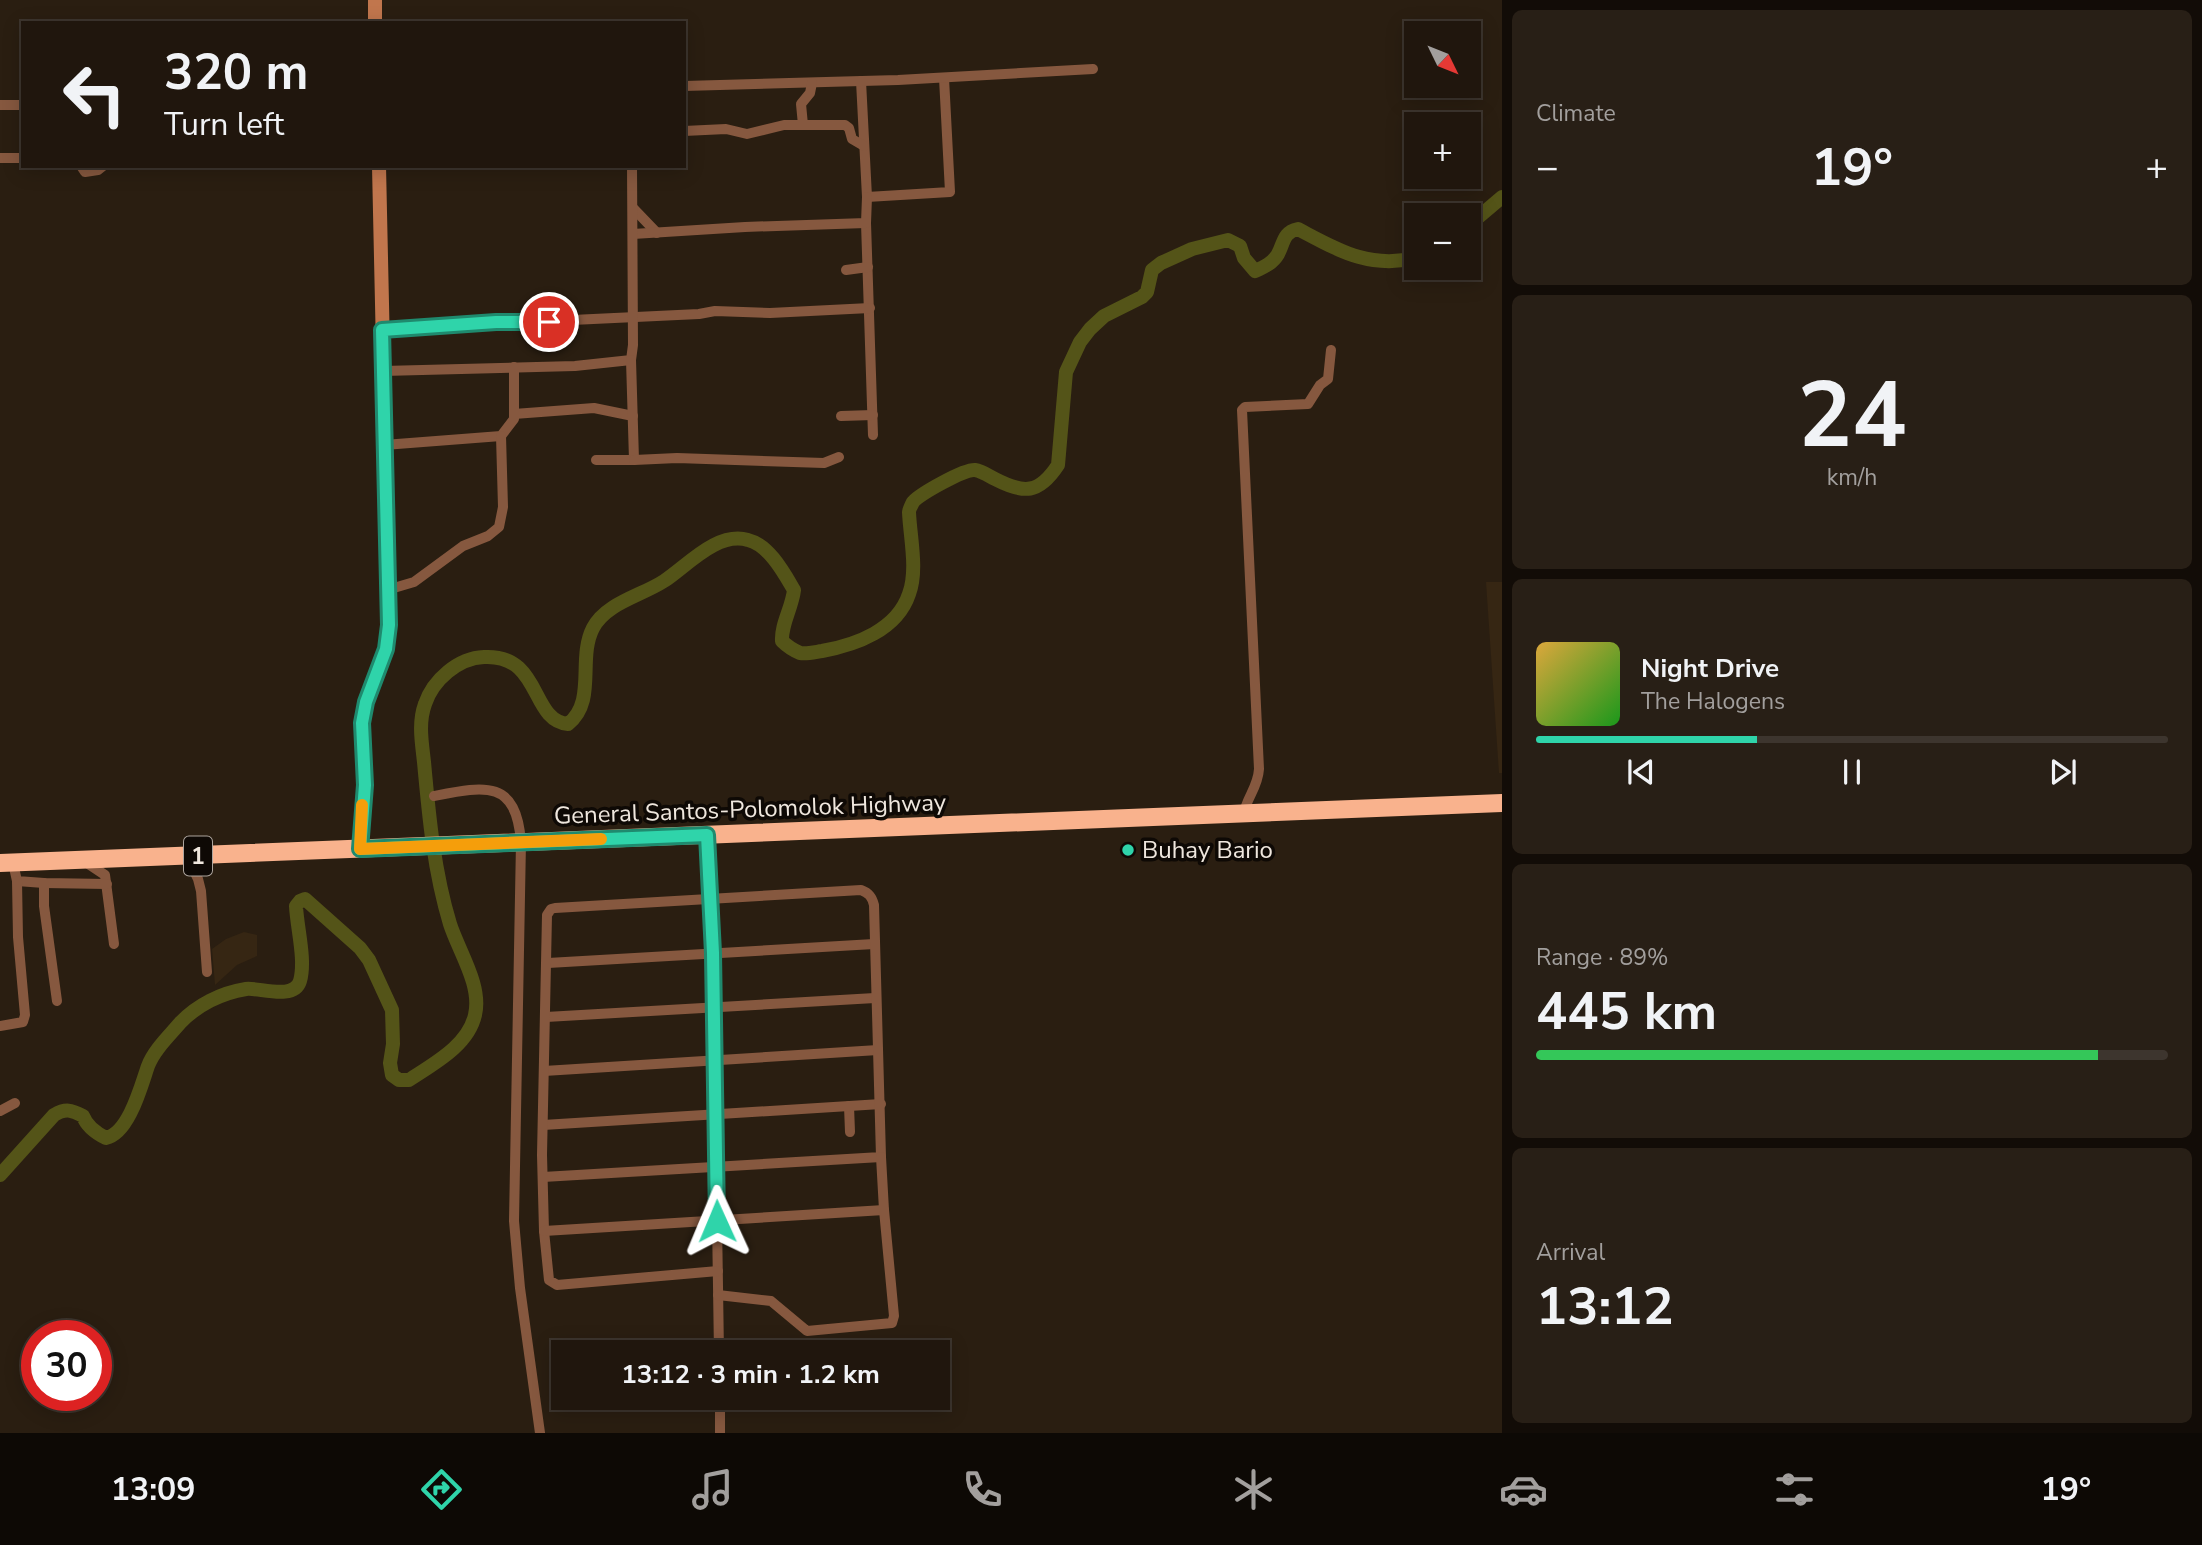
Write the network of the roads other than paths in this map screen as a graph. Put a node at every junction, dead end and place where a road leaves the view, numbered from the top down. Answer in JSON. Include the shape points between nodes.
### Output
{"nodes":[{"id":1,"x":374,"y":0,"type":"edge"},
{"id":2,"x":375,"y":21,"type":"edge"},
{"id":3,"x":1093,"y":69,"type":"dead end"},
{"id":4,"x":944,"y":78,"type":"junction"},
{"id":5,"x":861,"y":81,"type":"junction"},
{"id":6,"x":812,"y":83,"type":"junction"},
{"id":7,"x":686,"y":86,"type":"edge"},
{"id":8,"x":0,"y":105,"type":"edge"},
{"id":9,"x":21,"y":105,"type":"edge"},
{"id":10,"x":803,"y":125,"type":"junction"},
{"id":11,"x":686,"y":131,"type":"edge"},
{"id":12,"x":864,"y":146,"type":"junction"},
{"id":13,"x":0,"y":158,"type":"edge"},
{"id":14,"x":21,"y":158,"type":"edge"},
{"id":15,"x":82,"y":168,"type":"edge"},
{"id":16,"x":100,"y":168,"type":"edge"},
{"id":17,"x":379,"y":168,"type":"edge"},
{"id":18,"x":632,"y":168,"type":"edge"},
{"id":19,"x":867,"y":197,"type":"junction"},
{"id":20,"x":633,"y":208,"type":"junction"},
{"id":21,"x":866,"y":223,"type":"junction"},
{"id":22,"x":657,"y":233,"type":"junction"},
{"id":23,"x":633,"y":234,"type":"junction"},
{"id":24,"x":868,"y":267,"type":"junction"},
{"id":25,"x":846,"y":270,"type":"dead end"},
{"id":26,"x":870,"y":308,"type":"junction"},
{"id":27,"x":631,"y":318,"type":"junction"},
{"id":28,"x":382,"y":330,"type":"junction"},
{"id":29,"x":1331,"y":350,"type":"dead end"},
{"id":30,"x":631,"y":360,"type":"junction"},
{"id":31,"x":514,"y":367,"type":"junction"},
{"id":32,"x":383,"y":371,"type":"junction"},
{"id":33,"x":514,"y":414,"type":"junction"},
{"id":34,"x":873,"y":415,"type":"junction"},
{"id":35,"x":633,"y":416,"type":"junction"},
{"id":36,"x":841,"y":416,"type":"dead end"},
{"id":37,"x":501,"y":436,"type":"junction"},
{"id":38,"x":873,"y":436,"type":"dead end"},
{"id":39,"x":384,"y":445,"type":"junction"},
{"id":40,"x":635,"y":446,"type":"junction"},
{"id":41,"x":839,"y":457,"type":"dead end"},
{"id":42,"x":657,"y":459,"type":"junction"},
{"id":43,"x":596,"y":460,"type":"dead end"},
{"id":44,"x":634,"y":460,"type":"junction"},
{"id":45,"x":387,"y":590,"type":"junction"},
{"id":46,"x":434,"y":796,"type":"dead end"},
{"id":47,"x":1502,"y":803,"type":"edge"},
{"id":48,"x":1244,"y":813,"type":"junction"},
{"id":49,"x":707,"y":835,"type":"junction"},
{"id":50,"x":521,"y":842,"type":"junction"},
{"id":51,"x":360,"y":849,"type":"junction"},
{"id":52,"x":187,"y":856,"type":"junction"},
{"id":53,"x":84,"y":860,"type":"junction"},
{"id":54,"x":10,"y":869,"type":"edge"},
{"id":55,"x":44,"y":883,"type":"junction"},
{"id":56,"x":107,"y":884,"type":"junction"},
{"id":57,"x":709,"y":895,"type":"junction"},
{"id":58,"x":114,"y":944,"type":"dead end"},
{"id":59,"x":874,"y":944,"type":"junction"},
{"id":60,"x":711,"y":953,"type":"junction"},
{"id":61,"x":548,"y":962,"type":"junction"},
{"id":62,"x":207,"y":972,"type":"dead end"},
{"id":63,"x":876,"y":998,"type":"junction"},
{"id":64,"x":57,"y":1001,"type":"dead end"},
{"id":65,"x":712,"y":1008,"type":"junction"},
{"id":66,"x":546,"y":1017,"type":"junction"},
{"id":67,"x":0,"y":1026,"type":"edge"},
{"id":68,"x":877,"y":1051,"type":"junction"},
{"id":69,"x":713,"y":1060,"type":"junction"},
{"id":70,"x":544,"y":1071,"type":"junction"},
{"id":71,"x":15,"y":1103,"type":"dead end"},
{"id":72,"x":881,"y":1104,"type":"junction"},
{"id":73,"x":849,"y":1107,"type":"junction"},
{"id":74,"x":0,"y":1111,"type":"edge"},
{"id":75,"x":712,"y":1115,"type":"junction"},
{"id":76,"x":543,"y":1125,"type":"junction"},
{"id":77,"x":850,"y":1132,"type":"dead end"},
{"id":78,"x":881,"y":1157,"type":"junction"},
{"id":79,"x":713,"y":1166,"type":"junction"},
{"id":80,"x":543,"y":1178,"type":"junction"},
{"id":81,"x":884,"y":1210,"type":"junction"},
{"id":82,"x":714,"y":1221,"type":"junction"},
{"id":83,"x":544,"y":1231,"type":"junction"},
{"id":84,"x":715,"y":1271,"type":"junction"},
{"id":85,"x":718,"y":1295,"type":"junction"},
{"id":86,"x":717,"y":1329,"type":"junction"},
{"id":87,"x":717,"y":1340,"type":"edge"},
{"id":88,"x":718,"y":1410,"type":"edge"},
{"id":89,"x":718,"y":1432,"type":"edge"},
{"id":90,"x":540,"y":1433,"type":"edge"}],
"edges":[{"from":1,"to":2,"type":"street"},
{"from":3,"to":4,"type":"street"},
{"from":4,"to":5,"type":"street"},
{"from":4,"to":19,"type":"street","via":[[950,192]]},
{"from":5,"to":6,"type":"street"},
{"from":5,"to":12,"type":"street"},
{"from":6,"to":7,"type":"street"},
{"from":6,"to":10,"type":"street","via":[[801,104]]},
{"from":8,"to":9,"type":"street"},
{"from":10,"to":11,"type":"street","via":[[747,134],[726,129]]},
{"from":10,"to":12,"type":"street","via":[[846,125],[852,139]]},
{"from":12,"to":19,"type":"street"},
{"from":13,"to":14,"type":"street"},
{"from":15,"to":16,"type":"street","via":[[85,172]]},
{"from":17,"to":28,"type":"street"},
{"from":18,"to":20,"type":"street"},
{"from":19,"to":21,"type":"street"},
{"from":20,"to":22,"type":"street"},
{"from":20,"to":23,"type":"street"},
{"from":21,"to":22,"type":"street"},
{"from":21,"to":24,"type":"street"},
{"from":22,"to":23,"type":"street"},
{"from":23,"to":27,"type":"street"},
{"from":24,"to":25,"type":"street"},
{"from":24,"to":26,"type":"street"},
{"from":26,"to":27,"type":"street"},
{"from":26,"to":34,"type":"street"},
{"from":27,"to":28,"type":"street"},
{"from":27,"to":30,"type":"street"},
{"from":28,"to":32,"type":"street"},
{"from":29,"to":48,"type":"street","via":[[1328,379],[1308,404],[1242,410],[1259,769]]},
{"from":30,"to":31,"type":"street"},
{"from":30,"to":35,"type":"street"},
{"from":31,"to":32,"type":"street"},
{"from":31,"to":33,"type":"street"},
{"from":32,"to":39,"type":"street"},
{"from":33,"to":35,"type":"street","via":[[594,408]]},
{"from":33,"to":37,"type":"street"},
{"from":34,"to":36,"type":"street"},
{"from":34,"to":38,"type":"street"},
{"from":35,"to":40,"type":"street"},
{"from":37,"to":39,"type":"street"},
{"from":37,"to":45,"type":"street","via":[[503,517],[499,527],[463,546],[414,582]]},
{"from":39,"to":45,"type":"street"},
{"from":40,"to":42,"type":"street"},
{"from":40,"to":44,"type":"street"},
{"from":41,"to":42,"type":"street","via":[[824,463]]},
{"from":42,"to":44,"type":"street"},
{"from":43,"to":44,"type":"street"},
{"from":45,"to":51,"type":"street","via":[[386,649],[362,723],[365,785]]},
{"from":46,"to":50,"type":"street","via":[[475,788],[496,793],[514,807]]},
{"from":47,"to":48,"type":"highway","name":"General Santos-Polomolok Highway","number":"1"},
{"from":48,"to":49,"type":"highway","name":"General Santos-Polomolok Highway","number":"1"},
{"from":49,"to":50,"type":"highway","name":"General Santos-Polomolok Highway","number":"1"},
{"from":49,"to":57,"type":"street"},
{"from":50,"to":51,"type":"highway","name":"General Santos-Polomolok Highway","number":"1"},
{"from":50,"to":90,"type":"street","via":[[514,1221]]},
{"from":51,"to":52,"type":"highway","name":"General Santos-Polomolok Highway","number":"1"},
{"from":52,"to":53,"type":"highway","name":"General Santos-Polomolok Highway","number":"1"},
{"from":52,"to":62,"type":"street","via":[[201,891]]},
{"from":53,"to":54,"type":"highway","name":"General Santos-Polomolok Highway","number":"1"},
{"from":53,"to":56,"type":"street","via":[[105,875]]},
{"from":54,"to":55,"type":"street"},
{"from":54,"to":67,"type":"street","via":[[25,1014],[23,1023]]},
{"from":55,"to":56,"type":"street"},
{"from":55,"to":64,"type":"street"},
{"from":56,"to":58,"type":"street"},
{"from":57,"to":59,"type":"street","via":[[861,890],[873,899]]},
{"from":57,"to":60,"type":"street"},
{"from":57,"to":61,"type":"street","via":[[551,909],[547,915]]},
{"from":59,"to":60,"type":"street"},
{"from":59,"to":63,"type":"street"},
{"from":60,"to":61,"type":"street"},
{"from":60,"to":65,"type":"street"},
{"from":61,"to":66,"type":"street"},
{"from":63,"to":65,"type":"street"},
{"from":63,"to":68,"type":"street"},
{"from":65,"to":66,"type":"street"},
{"from":65,"to":69,"type":"street"},
{"from":66,"to":70,"type":"street"},
{"from":68,"to":69,"type":"street"},
{"from":68,"to":72,"type":"street"},
{"from":69,"to":70,"type":"street"},
{"from":69,"to":75,"type":"street"},
{"from":70,"to":76,"type":"street"},
{"from":71,"to":74,"type":"street"},
{"from":72,"to":73,"type":"street"},
{"from":72,"to":78,"type":"street"},
{"from":73,"to":75,"type":"street"},
{"from":73,"to":77,"type":"street"},
{"from":75,"to":76,"type":"street"},
{"from":75,"to":79,"type":"street"},
{"from":76,"to":80,"type":"street"},
{"from":78,"to":79,"type":"street"},
{"from":78,"to":81,"type":"street"},
{"from":79,"to":80,"type":"street"},
{"from":79,"to":82,"type":"street"},
{"from":80,"to":83,"type":"street"},
{"from":81,"to":82,"type":"street"},
{"from":81,"to":85,"type":"street","via":[[892,1324],[807,1331],[771,1301]]},
{"from":82,"to":83,"type":"street"},
{"from":82,"to":84,"type":"street"},
{"from":83,"to":84,"type":"street","via":[[547,1275],[553,1283]]},
{"from":84,"to":85,"type":"street"},
{"from":84,"to":86,"type":"street"},
{"from":85,"to":86,"type":"street"},
{"from":86,"to":87,"type":"street"},
{"from":88,"to":89,"type":"street"}]}
